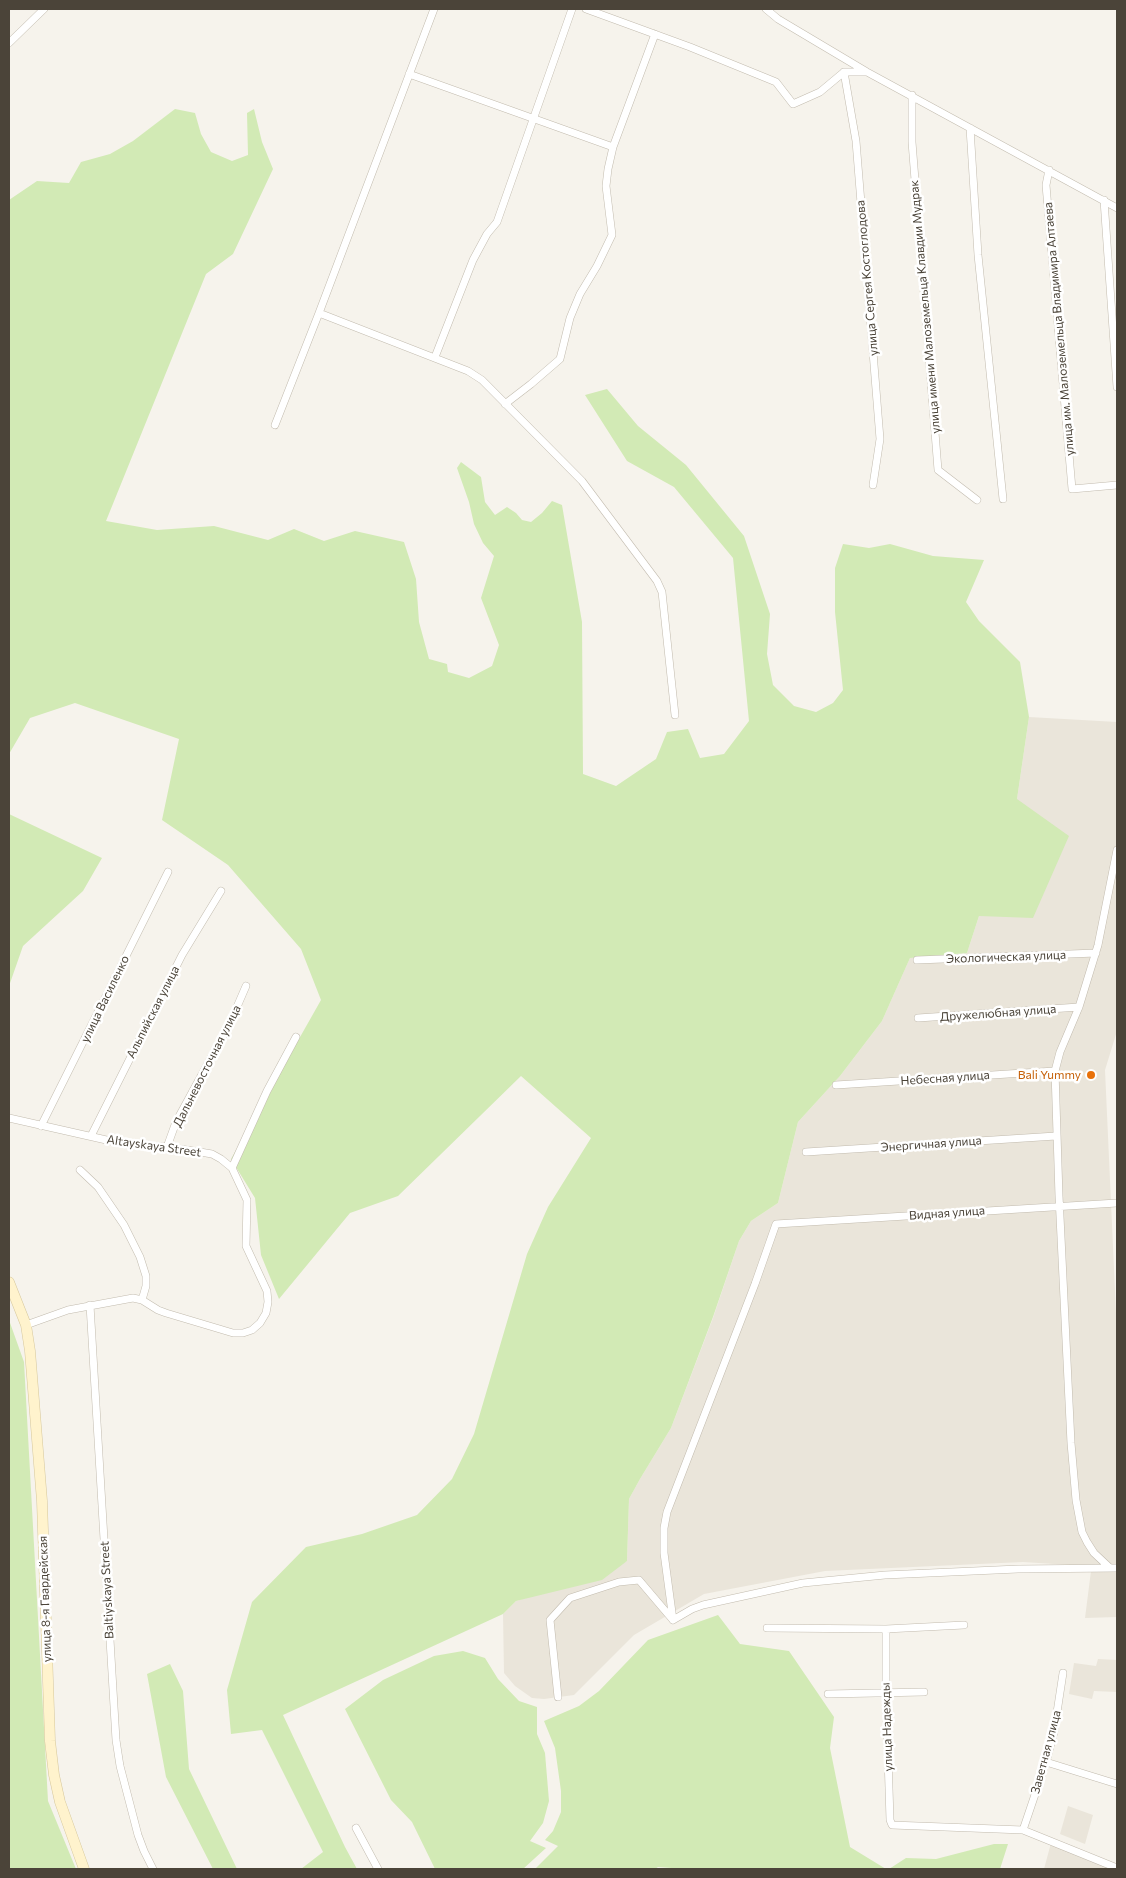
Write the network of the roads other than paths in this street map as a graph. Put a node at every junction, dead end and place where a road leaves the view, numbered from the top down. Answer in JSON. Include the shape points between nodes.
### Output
{"nodes":[{"id":1,"x":44,"y":9,"type":"edge"},
{"id":2,"x":434,"y":9,"type":"edge"},
{"id":3,"x":572,"y":9,"type":"edge"},
{"id":4,"x":586,"y":9,"type":"edge"},
{"id":5,"x":766,"y":9,"type":"edge"},
{"id":6,"x":655,"y":34,"type":"junction"},
{"id":7,"x":9,"y":43,"type":"edge"},
{"id":8,"x":844,"y":72,"type":"junction"},
{"id":9,"x":867,"y":72,"type":"junction"},
{"id":10,"x":409,"y":74,"type":"junction"},
{"id":11,"x":912,"y":95,"type":"junction"},
{"id":12,"x":533,"y":119,"type":"junction"},
{"id":13,"x":970,"y":128,"type":"junction"},
{"id":14,"x":613,"y":147,"type":"junction"},
{"id":15,"x":1049,"y":170,"type":"junction"},
{"id":16,"x":1104,"y":200,"type":"junction"},
{"id":17,"x":1117,"y":208,"type":"edge"},
{"id":18,"x":319,"y":313,"type":"junction"},
{"id":19,"x":435,"y":357,"type":"junction"},
{"id":20,"x":1117,"y":387,"type":"edge"},
{"id":21,"x":505,"y":404,"type":"junction"},
{"id":22,"x":275,"y":425,"type":"dead end"},
{"id":23,"x":873,"y":485,"type":"dead end"},
{"id":24,"x":1117,"y":485,"type":"edge"},
{"id":25,"x":1003,"y":499,"type":"dead end"},
{"id":26,"x":977,"y":500,"type":"dead end"},
{"id":27,"x":675,"y":716,"type":"dead end"},
{"id":28,"x":1117,"y":850,"type":"edge"},
{"id":29,"x":168,"y":872,"type":"dead end"},
{"id":30,"x":221,"y":891,"type":"dead end"},
{"id":31,"x":1096,"y":954,"type":"junction"},
{"id":32,"x":917,"y":960,"type":"dead end"},
{"id":33,"x":246,"y":986,"type":"dead end"},
{"id":34,"x":1079,"y":1007,"type":"junction"},
{"id":35,"x":918,"y":1018,"type":"dead end"},
{"id":36,"x":296,"y":1037,"type":"dead end"},
{"id":37,"x":1054,"y":1071,"type":"junction"},
{"id":38,"x":836,"y":1085,"type":"dead end"},
{"id":39,"x":9,"y":1118,"type":"edge"},
{"id":40,"x":41,"y":1126,"type":"junction"},
{"id":41,"x":91,"y":1136,"type":"junction"},
{"id":42,"x":1056,"y":1136,"type":"junction"},
{"id":43,"x":167,"y":1147,"type":"junction"},
{"id":44,"x":806,"y":1152,"type":"dead end"},
{"id":45,"x":232,"y":1168,"type":"junction"},
{"id":46,"x":80,"y":1170,"type":"dead end"},
{"id":47,"x":1117,"y":1203,"type":"edge"},
{"id":48,"x":1059,"y":1206,"type":"junction"},
{"id":49,"x":9,"y":1282,"type":"edge"},
{"id":50,"x":142,"y":1300,"type":"junction"},
{"id":51,"x":90,"y":1305,"type":"junction"},
{"id":52,"x":26,"y":1325,"type":"junction"},
{"id":53,"x":1114,"y":1568,"type":"edge"},
{"id":54,"x":673,"y":1620,"type":"junction"},
{"id":55,"x":964,"y":1625,"type":"dead end"},
{"id":56,"x":767,"y":1628,"type":"dead end"},
{"id":57,"x":886,"y":1629,"type":"junction"},
{"id":58,"x":1063,"y":1673,"type":"dead end"},
{"id":59,"x":924,"y":1692,"type":"dead end"},
{"id":60,"x":886,"y":1693,"type":"junction"},
{"id":61,"x":828,"y":1694,"type":"dead end"},
{"id":62,"x":558,"y":1697,"type":"dead end"},
{"id":63,"x":1046,"y":1762,"type":"junction"},
{"id":64,"x":1117,"y":1784,"type":"edge"},
{"id":65,"x":356,"y":1828,"type":"dead end"},
{"id":66,"x":1023,"y":1830,"type":"junction"},
{"id":67,"x":1117,"y":1868,"type":"edge"},
{"id":68,"x":84,"y":1869,"type":"edge"},
{"id":69,"x":153,"y":1869,"type":"edge"},
{"id":70,"x":378,"y":1869,"type":"edge"}],
"edges":[{"from":1,"to":7,"type":"street"},
{"from":2,"to":10,"type":"street"},
{"from":3,"to":12,"type":"street"},
{"from":4,"to":6,"type":"street"},
{"from":5,"to":9,"type":"street"},
{"from":6,"to":8,"type":"street","via":[[776,82],[792,104],[820,92]]},
{"from":6,"to":14,"type":"street"},
{"from":8,"to":9,"type":"street"},
{"from":8,"to":23,"type":"street","name":"улица Сергея Костоглодова","via":[[856,141],[880,439]]},
{"from":9,"to":11,"type":"street"},
{"from":10,"to":12,"type":"street"},
{"from":10,"to":18,"type":"street"},
{"from":11,"to":13,"type":"street"},
{"from":11,"to":26,"type":"street","name":"улица имени Малоземельца Клавдии Мудрак","via":[[912,142],[938,470]]},
{"from":12,"to":14,"type":"street"},
{"from":12,"to":19,"type":"street","via":[[497,222],[472,260]]},
{"from":13,"to":15,"type":"street"},
{"from":13,"to":25,"type":"street","via":[[978,255]]},
{"from":14,"to":21,"type":"street","via":[[606,186],[612,235],[580,294],[560,359]]},
{"from":15,"to":16,"type":"street"},
{"from":15,"to":24,"type":"street","name":"улица им. Малоземельца Владимира Алтаева","via":[[1046,185],[1072,489]]},
{"from":16,"to":17,"type":"street"},
{"from":16,"to":20,"type":"street"},
{"from":18,"to":19,"type":"street"},
{"from":18,"to":22,"type":"street"},
{"from":19,"to":21,"type":"street","via":[[482,380]]},
{"from":21,"to":27,"type":"street","via":[[588,487],[658,581],[662,592]]},
{"from":28,"to":31,"type":"street"},
{"from":29,"to":40,"type":"street","name":"улица Василенко"},
{"from":30,"to":41,"type":"street","name":"Альпийская улица","via":[[182,955]]},
{"from":31,"to":32,"type":"street","name":"Экологическая улица"},
{"from":31,"to":34,"type":"street"},
{"from":33,"to":43,"type":"street","name":"Дальневосточная улица","via":[[230,1023],[176,1122]]},
{"from":34,"to":35,"type":"street","name":"Дружелюбная улица"},
{"from":34,"to":37,"type":"street"},
{"from":36,"to":45,"type":"street"},
{"from":37,"to":38,"type":"street","name":"Небесная улица"},
{"from":37,"to":42,"type":"street"},
{"from":39,"to":40,"type":"street","name":"Altayskaya Street"},
{"from":40,"to":41,"type":"street","name":"Altayskaya Street"},
{"from":41,"to":43,"type":"street","name":"Altayskaya Street","via":[[132,1145]]},
{"from":42,"to":44,"type":"street","name":"Энергичная улица"},
{"from":42,"to":48,"type":"street"},
{"from":43,"to":45,"type":"street","name":"Altayskaya Street","via":[[212,1154]]},
{"from":45,"to":50,"type":"street","via":[[247,1200],[246,1246],[267,1291],[266,1313],[260,1323],[252,1330],[233,1333],[158,1310]]},
{"from":46,"to":50,"type":"street","via":[[109,1202],[132,1241],[146,1276]]},
{"from":47,"to":48,"type":"street","name":"Видная улица"},
{"from":48,"to":53,"type":"street","via":[[1076,1500],[1087,1542]]},
{"from":48,"to":54,"type":"street","name":"Видная улица","via":[[776,1224],[667,1512],[664,1552]]},
{"from":49,"to":52,"type":"street","name":"улица 8-я Гвардейская"},
{"from":50,"to":51,"type":"street","via":[[123,1299]]},
{"from":51,"to":52,"type":"street"},
{"from":51,"to":69,"type":"street","name":"Baltiyskaya Street","via":[[116,1740],[138,1835]]},
{"from":52,"to":68,"type":"street","name":"улица 8-я Гвардейская","via":[[42,1501],[50,1741],[60,1802]]},
{"from":53,"to":54,"type":"street","via":[[885,1575],[803,1583],[704,1604]]},
{"from":54,"to":62,"type":"street","via":[[639,1580],[619,1582],[570,1598],[550,1620]]},
{"from":55,"to":57,"type":"street"},
{"from":56,"to":57,"type":"street"},
{"from":57,"to":60,"type":"street","name":"улица Надежды"},
{"from":58,"to":63,"type":"street","name":"Заветная улица"},
{"from":59,"to":60,"type":"street"},
{"from":60,"to":61,"type":"street"},
{"from":60,"to":66,"type":"street","name":"улица Надежды","via":[[892,1825]]},
{"from":63,"to":64,"type":"street"},
{"from":63,"to":66,"type":"street","name":"Заветная улица"},
{"from":65,"to":70,"type":"street"},
{"from":66,"to":67,"type":"street"}]}
